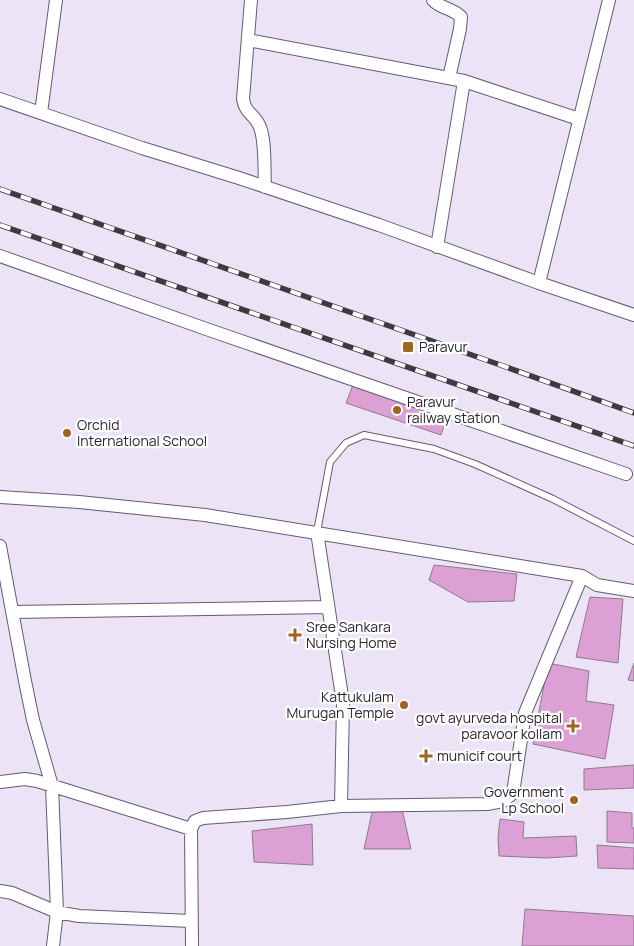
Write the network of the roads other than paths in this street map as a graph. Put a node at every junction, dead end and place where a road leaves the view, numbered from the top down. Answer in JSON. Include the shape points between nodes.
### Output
{"nodes":[{"id":1,"x":56,"y":0,"type":"edge"},
{"id":2,"x":251,"y":0,"type":"edge"},
{"id":3,"x":433,"y":0,"type":"edge"},
{"id":4,"x":609,"y":0,"type":"edge"},
{"id":5,"x":248,"y":40,"type":"junction"},
{"id":6,"x":449,"y":78,"type":"junction"},
{"id":7,"x":464,"y":81,"type":"junction"},
{"id":8,"x":0,"y":99,"type":"edge"},
{"id":9,"x":41,"y":113,"type":"junction"},
{"id":10,"x":579,"y":119,"type":"junction"},
{"id":11,"x":265,"y":187,"type":"junction"},
{"id":12,"x":437,"y":246,"type":"junction"},
{"id":13,"x":0,"y":256,"type":"edge"},
{"id":14,"x":539,"y":283,"type":"junction"},
{"id":15,"x":634,"y":315,"type":"edge"},
{"id":16,"x":626,"y":474,"type":"dead end"},
{"id":17,"x":0,"y":497,"type":"edge"},
{"id":18,"x":317,"y":532,"type":"junction"},
{"id":19,"x":634,"y":541,"type":"edge"},
{"id":20,"x":0,"y":546,"type":"edge"},
{"id":21,"x":582,"y":576,"type":"junction"},
{"id":22,"x":634,"y":591,"type":"edge"},
{"id":23,"x":327,"y":607,"type":"junction"},
{"id":24,"x":12,"y":612,"type":"junction"},
{"id":25,"x":0,"y":782,"type":"edge"},
{"id":26,"x":52,"y":786,"type":"junction"},
{"id":27,"x":341,"y":806,"type":"junction"},
{"id":28,"x":191,"y":828,"type":"junction"},
{"id":29,"x":0,"y":891,"type":"edge"},
{"id":30,"x":57,"y":912,"type":"junction"},
{"id":31,"x":191,"y":921,"type":"junction"},
{"id":32,"x":53,"y":946,"type":"edge"},
{"id":33,"x":192,"y":946,"type":"edge"}],
"edges":[{"from":1,"to":9,"type":"street"},
{"from":2,"to":5,"type":"street"},
{"from":3,"to":6,"type":"street","via":[[438,6],[454,10],[461,17]]},
{"from":4,"to":10,"type":"street"},
{"from":5,"to":6,"type":"street"},
{"from":5,"to":11,"type":"street","via":[[243,99],[244,107],[262,134]]},
{"from":6,"to":7,"type":"street"},
{"from":7,"to":10,"type":"street"},
{"from":7,"to":12,"type":"street"},
{"from":8,"to":9,"type":"street"},
{"from":9,"to":11,"type":"street"},
{"from":10,"to":14,"type":"street"},
{"from":11,"to":12,"type":"street"},
{"from":12,"to":14,"type":"street"},
{"from":13,"to":16,"type":"street"},
{"from":14,"to":15,"type":"street"},
{"from":17,"to":18,"type":"street","via":[[205,515]]},
{"from":18,"to":19,"type":"lane","via":[[330,462],[346,443],[364,435],[434,449],[475,464]]},
{"from":18,"to":21,"type":"street"},
{"from":18,"to":23,"type":"street"},
{"from":20,"to":24,"type":"street"},
{"from":21,"to":22,"type":"street","via":[[597,585]]},
{"from":21,"to":27,"type":"street","via":[[525,713],[513,793],[503,801],[487,804]]},
{"from":23,"to":24,"type":"street"},
{"from":23,"to":27,"type":"street","via":[[343,703]]},
{"from":24,"to":26,"type":"street","via":[[33,720]]},
{"from":25,"to":26,"type":"street","via":[[25,779]]},
{"from":26,"to":28,"type":"street"},
{"from":26,"to":30,"type":"street"},
{"from":27,"to":28,"type":"street","via":[[203,818],[195,821]]},
{"from":28,"to":31,"type":"street"},
{"from":29,"to":30,"type":"street"},
{"from":30,"to":31,"type":"street","via":[[79,916]]},
{"from":30,"to":32,"type":"street"},
{"from":31,"to":33,"type":"street"}]}
